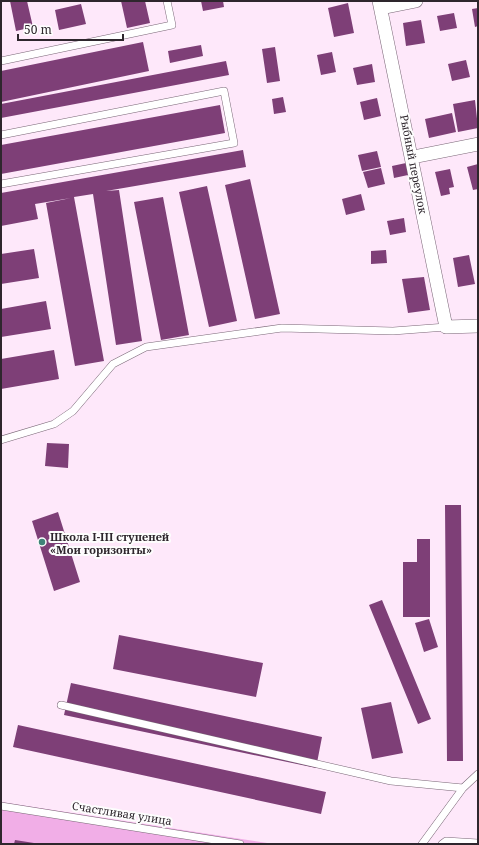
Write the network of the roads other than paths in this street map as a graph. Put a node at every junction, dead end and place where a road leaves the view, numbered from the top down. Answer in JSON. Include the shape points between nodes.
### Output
{"nodes":[{"id":1,"x":167,"y":1,"type":"edge"},
{"id":2,"x":416,"y":1,"type":"edge"},
{"id":3,"x":380,"y":5,"type":"edge"},
{"id":4,"x":1,"y":61,"type":"edge"},
{"id":5,"x":1,"y":135,"type":"edge"},
{"id":6,"x":478,"y":144,"type":"edge"},
{"id":7,"x":413,"y":157,"type":"junction"},
{"id":8,"x":1,"y":184,"type":"edge"},
{"id":9,"x":478,"y":326,"type":"edge"},
{"id":10,"x":446,"y":327,"type":"junction"},
{"id":11,"x":1,"y":440,"type":"edge"},
{"id":12,"x":61,"y":705,"type":"dead end"},
{"id":13,"x":478,"y":774,"type":"edge"},
{"id":14,"x":463,"y":788,"type":"junction"},
{"id":15,"x":1,"y":806,"type":"edge"},
{"id":16,"x":478,"y":843,"type":"edge"},
{"id":17,"x":240,"y":844,"type":"edge"},
{"id":18,"x":422,"y":844,"type":"edge"},
{"id":19,"x":442,"y":844,"type":"edge"}],
"edges":[{"from":1,"to":4,"type":"lane","via":[[172,25]]},
{"from":2,"to":3,"type":"street"},
{"from":3,"to":7,"type":"street","name":"Рыбный переулок"},
{"from":5,"to":8,"type":"lane","via":[[224,91],[234,143]]},
{"from":6,"to":7,"type":"street"},
{"from":7,"to":10,"type":"street","name":"Рыбный переулок"},
{"from":9,"to":10,"type":"street"},
{"from":10,"to":11,"type":"lane","via":[[393,331],[282,328],[146,347],[113,364],[73,411],[54,424]]},
{"from":12,"to":14,"type":"lane","via":[[391,781]]},
{"from":13,"to":14,"type":"lane"},
{"from":14,"to":18,"type":"lane"},
{"from":15,"to":17,"type":"lane","name":"Счастливая улица"},
{"from":16,"to":19,"type":"lane","via":[[446,841]]}]}
